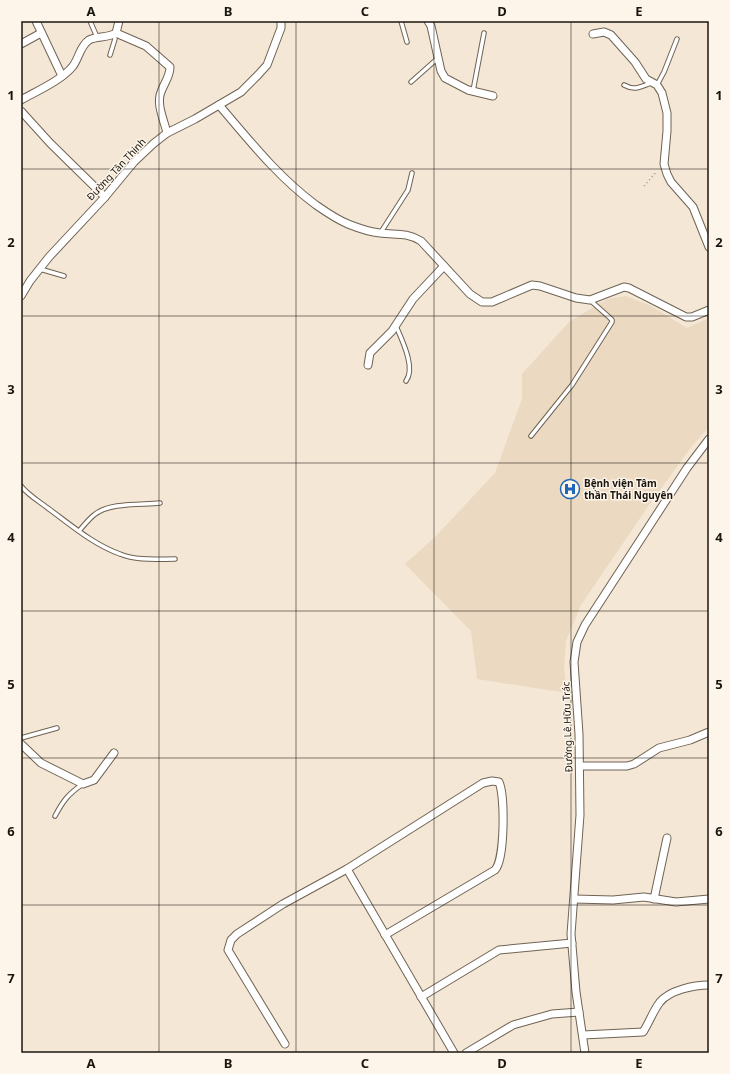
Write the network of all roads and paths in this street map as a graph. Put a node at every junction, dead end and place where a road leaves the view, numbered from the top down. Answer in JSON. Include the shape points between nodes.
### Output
{"nodes":[{"id":1,"x":36,"y":21,"type":"edge"},
{"id":2,"x":90,"y":21,"type":"edge"},
{"id":3,"x":119,"y":21,"type":"edge"},
{"id":4,"x":281,"y":21,"type":"edge"},
{"id":5,"x":401,"y":21,"type":"edge"},
{"id":6,"x":428,"y":21,"type":"edge"},
{"id":7,"x":41,"y":33,"type":"junction"},
{"id":8,"x":484,"y":33,"type":"dead end"},
{"id":9,"x":115,"y":34,"type":"junction"},
{"id":10,"x":593,"y":34,"type":"dead end"},
{"id":11,"x":98,"y":38,"type":"junction"},
{"id":12,"x":677,"y":39,"type":"dead end"},
{"id":13,"x":407,"y":42,"type":"dead end"},
{"id":14,"x":21,"y":44,"type":"edge"},
{"id":15,"x":110,"y":55,"type":"dead end"},
{"id":16,"x":438,"y":58,"type":"junction"},
{"id":17,"x":62,"y":76,"type":"junction"},
{"id":18,"x":411,"y":82,"type":"dead end"},
{"id":19,"x":654,"y":84,"type":"junction"},
{"id":20,"x":624,"y":85,"type":"dead end"},
{"id":21,"x":473,"y":91,"type":"junction"},
{"id":22,"x":493,"y":96,"type":"dead end"},
{"id":23,"x":21,"y":100,"type":"edge"},
{"id":24,"x":219,"y":105,"type":"junction"},
{"id":25,"x":21,"y":111,"type":"edge"},
{"id":26,"x":167,"y":133,"type":"junction"},
{"id":27,"x":664,"y":164,"type":"junction"},
{"id":28,"x":412,"y":173,"type":"dead end"},
{"id":29,"x":644,"y":186,"type":"dead end"},
{"id":30,"x":104,"y":197,"type":"junction"},
{"id":31,"x":380,"y":233,"type":"junction"},
{"id":32,"x":709,"y":247,"type":"edge"},
{"id":33,"x":444,"y":266,"type":"junction"},
{"id":34,"x":39,"y":269,"type":"junction"},
{"id":35,"x":64,"y":276,"type":"dead end"},
{"id":36,"x":22,"y":293,"type":"edge"},
{"id":37,"x":590,"y":300,"type":"junction"},
{"id":38,"x":709,"y":310,"type":"edge"},
{"id":39,"x":396,"y":326,"type":"junction"},
{"id":40,"x":368,"y":365,"type":"dead end"},
{"id":41,"x":406,"y":381,"type":"dead end"},
{"id":42,"x":531,"y":436,"type":"dead end"},
{"id":43,"x":709,"y":439,"type":"edge"},
{"id":44,"x":21,"y":486,"type":"edge"},
{"id":45,"x":160,"y":503,"type":"dead end"},
{"id":46,"x":79,"y":531,"type":"junction"},
{"id":47,"x":175,"y":559,"type":"dead end"},
{"id":48,"x":57,"y":728,"type":"dead end"},
{"id":49,"x":709,"y":732,"type":"edge"},
{"id":50,"x":21,"y":738,"type":"edge"},
{"id":51,"x":21,"y":744,"type":"edge"},
{"id":52,"x":114,"y":753,"type":"dead end"},
{"id":53,"x":580,"y":766,"type":"junction"},
{"id":54,"x":84,"y":784,"type":"junction"},
{"id":55,"x":55,"y":816,"type":"dead end"},
{"id":56,"x":667,"y":838,"type":"dead end"},
{"id":57,"x":347,"y":869,"type":"junction"},
{"id":58,"x":574,"y":899,"type":"junction"},
{"id":59,"x":654,"y":899,"type":"junction"},
{"id":60,"x":709,"y":899,"type":"edge"},
{"id":61,"x":385,"y":935,"type":"junction"},
{"id":62,"x":572,"y":943,"type":"junction"},
{"id":63,"x":709,"y":985,"type":"edge"},
{"id":64,"x":421,"y":997,"type":"junction"},
{"id":65,"x":579,"y":1012,"type":"junction"},
{"id":66,"x":583,"y":1034,"type":"junction"},
{"id":67,"x":285,"y":1044,"type":"dead end"},
{"id":68,"x":454,"y":1053,"type":"edge"},
{"id":69,"x":466,"y":1053,"type":"edge"},
{"id":70,"x":585,"y":1053,"type":"edge"}],
"edges":[{"from":1,"to":7,"type":"street"},
{"from":2,"to":11,"type":"lane"},
{"from":3,"to":9,"type":"street"},
{"from":4,"to":24,"type":"street","name":"Đường Tân Thịnh","via":[[281,28],[267,65],[241,92]]},
{"from":5,"to":13,"type":"lane"},
{"from":6,"to":16,"type":"street"},
{"from":7,"to":14,"type":"street"},
{"from":7,"to":17,"type":"street"},
{"from":8,"to":21,"type":"lane"},
{"from":9,"to":11,"type":"street"},
{"from":9,"to":15,"type":"lane"},
{"from":9,"to":26,"type":"street","via":[[146,46],[170,67],[159,100]]},
{"from":10,"to":19,"type":"street","via":[[604,32],[611,35],[646,79]]},
{"from":11,"to":17,"type":"street","via":[[90,39],[86,43],[72,67]]},
{"from":12,"to":19,"type":"lane","via":[[664,72]]},
{"from":16,"to":18,"type":"lane"},
{"from":16,"to":21,"type":"street","via":[[445,78]]},
{"from":17,"to":23,"type":"street"},
{"from":19,"to":20,"type":"lane","via":[[637,88]]},
{"from":19,"to":27,"type":"street","via":[[662,93],[667,112]]},
{"from":21,"to":22,"type":"street"},
{"from":24,"to":26,"type":"street","name":"Đường Tân Thịnh"},
{"from":24,"to":31,"type":"street","via":[[277,172],[310,200],[347,224]]},
{"from":25,"to":30,"type":"street"},
{"from":26,"to":30,"type":"street","name":"Đường Tân Thịnh","via":[[134,162]]},
{"from":27,"to":29,"type":"path"},
{"from":27,"to":32,"type":"street","via":[[671,182],[693,207]]},
{"from":28,"to":31,"type":"lane","via":[[408,190]]},
{"from":30,"to":34,"type":"street","name":"Đường Tân Thịnh"},
{"from":31,"to":33,"type":"street","via":[[408,234],[414,237]]},
{"from":33,"to":37,"type":"street","via":[[470,294],[482,302],[492,302],[532,285]]},
{"from":33,"to":39,"type":"street","via":[[413,299]]},
{"from":34,"to":35,"type":"lane"},
{"from":34,"to":36,"type":"street","name":"Đường Tân Thịnh"},
{"from":37,"to":38,"type":"street","via":[[624,287],[686,317]]},
{"from":37,"to":42,"type":"lane","via":[[610,317],[612,322],[572,385]]},
{"from":39,"to":40,"type":"street","via":[[370,353]]},
{"from":39,"to":41,"type":"lane","via":[[410,368]]},
{"from":43,"to":53,"type":"street","name":"Đường Lê Hữu Trác","via":[[687,468],[585,625],[577,642],[574,662]]},
{"from":44,"to":46,"type":"lane"},
{"from":45,"to":46,"type":"lane","via":[[104,508],[94,514]]},
{"from":46,"to":47,"type":"lane","via":[[98,544],[120,554],[139,559]]},
{"from":48,"to":50,"type":"lane"},
{"from":49,"to":53,"type":"street","via":[[659,748],[627,766]]},
{"from":51,"to":54,"type":"street","via":[[41,763]]},
{"from":52,"to":54,"type":"street","via":[[94,780]]},
{"from":53,"to":58,"type":"street","name":"Đường Lê Hữu Trác","via":[[580,815]]},
{"from":54,"to":55,"type":"lane","via":[[68,795]]},
{"from":56,"to":59,"type":"street"},
{"from":57,"to":61,"type":"street"},
{"from":57,"to":61,"type":"street","via":[[483,783],[499,782],[502,789],[502,806],[501,854],[498,866]]},
{"from":57,"to":67,"type":"street","via":[[283,904],[231,940],[228,950]]},
{"from":58,"to":59,"type":"street"},
{"from":58,"to":62,"type":"street","name":"Đường Lê Hữu Trác"},
{"from":59,"to":60,"type":"street","via":[[676,902]]},
{"from":61,"to":64,"type":"street"},
{"from":62,"to":64,"type":"street","via":[[500,950]]},
{"from":62,"to":65,"type":"street","name":"Đường Lê Hữu Trác"},
{"from":63,"to":66,"type":"street","via":[[699,985],[668,996],[660,1003],[643,1032]]},
{"from":64,"to":68,"type":"street"},
{"from":65,"to":66,"type":"street","name":"Đường Lê Hữu Trác"},
{"from":65,"to":69,"type":"street","via":[[552,1014],[513,1025]]},
{"from":66,"to":70,"type":"street","name":"Đường Lê Hữu Trác"}]}
